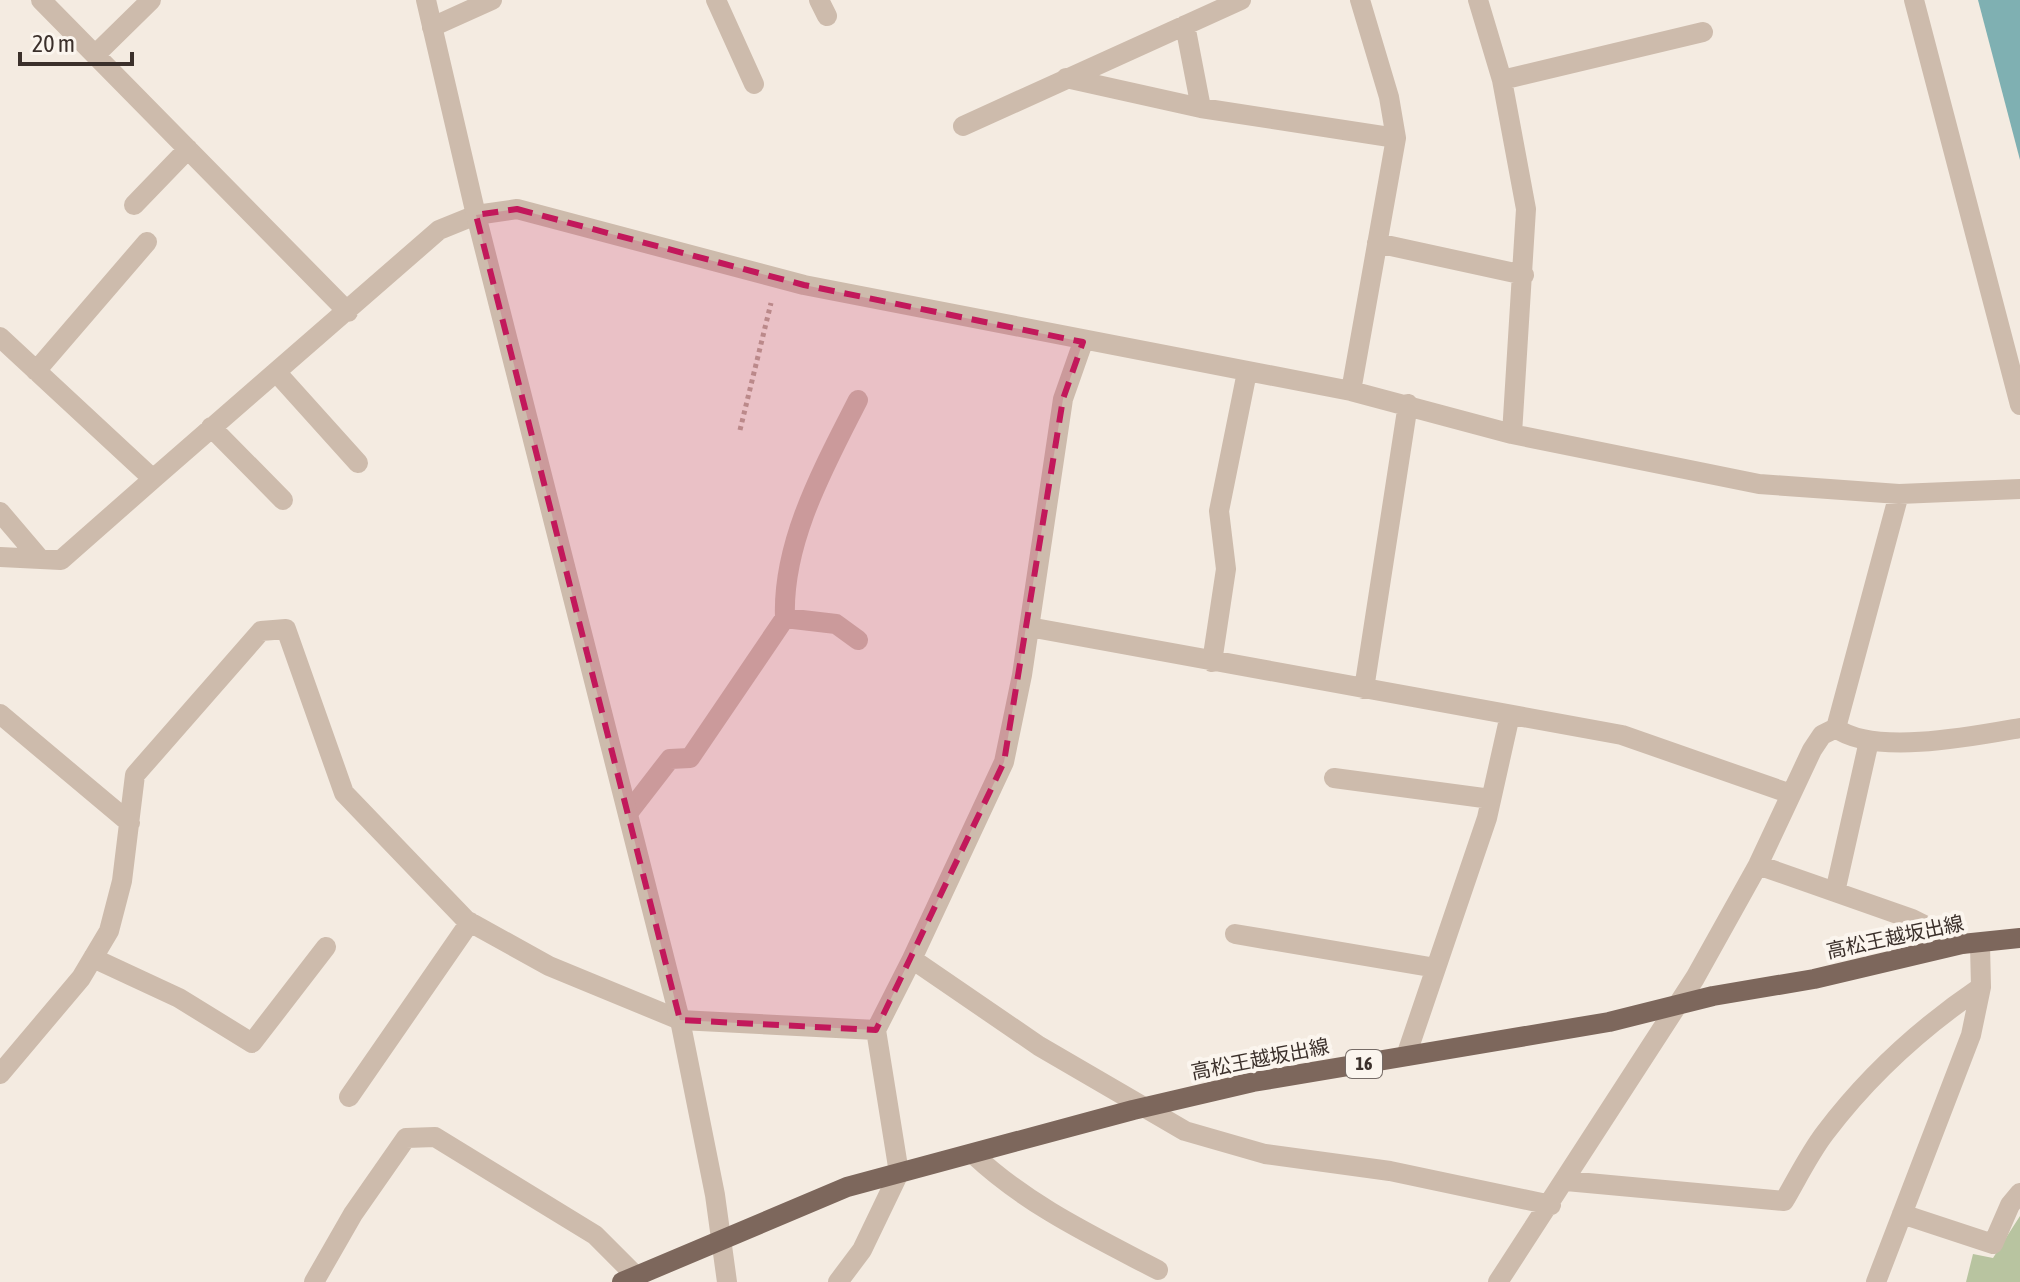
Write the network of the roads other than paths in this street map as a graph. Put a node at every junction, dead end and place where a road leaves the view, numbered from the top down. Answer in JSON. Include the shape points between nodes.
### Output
{"nodes":[{"id":1,"x":41,"y":0,"type":"edge"},
{"id":2,"x":151,"y":0,"type":"edge"},
{"id":3,"x":426,"y":0,"type":"edge"},
{"id":4,"x":492,"y":0,"type":"edge"},
{"id":5,"x":716,"y":0,"type":"edge"},
{"id":6,"x":1241,"y":0,"type":"edge"},
{"id":7,"x":1360,"y":0,"type":"edge"},
{"id":8,"x":1478,"y":0,"type":"edge"},
{"id":9,"x":1914,"y":0,"type":"edge"},
{"id":10,"x":1185,"y":25,"type":"junction"},
{"id":11,"x":432,"y":27,"type":"junction"},
{"id":12,"x":1703,"y":32,"type":"dead end"},
{"id":13,"x":95,"y":55,"type":"junction"},
{"id":14,"x":1066,"y":78,"type":"junction"},
{"id":15,"x":1502,"y":80,"type":"junction"},
{"id":16,"x":754,"y":84,"type":"dead end"},
{"id":17,"x":1201,"y":108,"type":"junction"},
{"id":18,"x":963,"y":126,"type":"dead end"},
{"id":19,"x":1396,"y":138,"type":"junction"},
{"id":20,"x":188,"y":149,"type":"junction"},
{"id":21,"x":134,"y":205,"type":"dead end"},
{"id":22,"x":476,"y":215,"type":"junction"},
{"id":23,"x":147,"y":242,"type":"dead end"},
{"id":24,"x":1377,"y":243,"type":"junction"},
{"id":25,"x":1524,"y":275,"type":"junction"},
{"id":26,"x":348,"y":312,"type":"junction"},
{"id":27,"x":0,"y":337,"type":"edge"},
{"id":28,"x":1083,"y":342,"type":"junction"},
{"id":29,"x":36,"y":371,"type":"junction"},
{"id":30,"x":1247,"y":372,"type":"junction"},
{"id":31,"x":277,"y":373,"type":"junction"},
{"id":32,"x":1351,"y":391,"type":"junction"},
{"id":33,"x":858,"y":400,"type":"dead end"},
{"id":34,"x":1408,"y":404,"type":"junction"},
{"id":35,"x":2020,"y":405,"type":"edge"},
{"id":36,"x":211,"y":427,"type":"junction"},
{"id":37,"x":1512,"y":434,"type":"junction"},
{"id":38,"x":358,"y":463,"type":"dead end"},
{"id":39,"x":153,"y":479,"type":"junction"},
{"id":40,"x":2020,"y":489,"type":"edge"},
{"id":41,"x":1899,"y":494,"type":"junction"},
{"id":42,"x":283,"y":500,"type":"dead end"},
{"id":43,"x":0,"y":512,"type":"edge"},
{"id":44,"x":0,"y":557,"type":"edge"},
{"id":45,"x":40,"y":559,"type":"junction"},
{"id":46,"x":785,"y":618,"type":"junction"},
{"id":47,"x":1029,"y":627,"type":"junction"},
{"id":48,"x":858,"y":640,"type":"dead end"},
{"id":49,"x":1212,"y":662,"type":"junction"},
{"id":50,"x":1364,"y":689,"type":"junction"},
{"id":51,"x":0,"y":714,"type":"edge"},
{"id":52,"x":1510,"y":715,"type":"junction"},
{"id":53,"x":1836,"y":728,"type":"junction"},
{"id":54,"x":2020,"y":728,"type":"edge"},
{"id":55,"x":1869,"y":741,"type":"junction"},
{"id":56,"x":1334,"y":778,"type":"dead end"},
{"id":57,"x":1788,"y":793,"type":"junction"},
{"id":58,"x":1491,"y":799,"type":"junction"},
{"id":59,"x":629,"y":812,"type":"junction"},
{"id":60,"x":130,"y":823,"type":"junction"},
{"id":61,"x":1758,"y":865,"type":"junction"},
{"id":62,"x":1835,"y":892,"type":"junction"},
{"id":63,"x":470,"y":922,"type":"junction"},
{"id":64,"x":1235,"y":934,"type":"dead end"},
{"id":65,"x":2020,"y":938,"type":"edge"},
{"id":66,"x":1971,"y":944,"type":"junction"},
{"id":67,"x":326,"y":947,"type":"dead end"},
{"id":68,"x":93,"y":958,"type":"junction"},
{"id":69,"x":912,"y":959,"type":"junction"},
{"id":70,"x":1436,"y":968,"type":"junction"},
{"id":71,"x":1981,"y":987,"type":"junction"},
{"id":72,"x":1680,"y":1003,"type":"junction"},
{"id":73,"x":680,"y":1020,"type":"junction"},
{"id":74,"x":876,"y":1030,"type":"junction"},
{"id":75,"x":1406,"y":1056,"type":"junction"},
{"id":76,"x":0,"y":1074,"type":"edge"},
{"id":77,"x":349,"y":1097,"type":"dead end"},
{"id":78,"x":1147,"y":1107,"type":"junction"},
{"id":79,"x":973,"y":1154,"type":"junction"},
{"id":80,"x":899,"y":1173,"type":"junction"},
{"id":81,"x":1566,"y":1181,"type":"junction"},
{"id":82,"x":2020,"y":1193,"type":"edge"},
{"id":83,"x":1551,"y":1205,"type":"junction"},
{"id":84,"x":1902,"y":1214,"type":"junction"},
{"id":85,"x":721,"y":1241,"type":"junction"},
{"id":86,"x":1158,"y":1270,"type":"dead end"},
{"id":87,"x":629,"y":1279,"type":"edge"},
{"id":88,"x":314,"y":1282,"type":"edge"},
{"id":89,"x":727,"y":1282,"type":"edge"},
{"id":90,"x":838,"y":1282,"type":"edge"},
{"id":91,"x":1498,"y":1282,"type":"edge"},
{"id":92,"x":1876,"y":1282,"type":"edge"}],
"edges":[{"from":1,"to":13,"type":"street"},
{"from":2,"to":13,"type":"street"},
{"from":3,"to":11,"type":"street"},
{"from":4,"to":11,"type":"street"},
{"from":5,"to":16,"type":"street"},
{"from":6,"to":10,"type":"street"},
{"from":7,"to":19,"type":"street"},
{"from":8,"to":15,"type":"street"},
{"from":9,"to":35,"type":"street"},
{"from":10,"to":14,"type":"street"},
{"from":10,"to":17,"type":"street"},
{"from":11,"to":22,"type":"street"},
{"from":12,"to":15,"type":"street"},
{"from":13,"to":20,"type":"street"},
{"from":14,"to":17,"type":"street"},
{"from":14,"to":18,"type":"street"},
{"from":15,"to":25,"type":"street","via":[[1526,209]]},
{"from":17,"to":19,"type":"street"},
{"from":19,"to":24,"type":"street"},
{"from":20,"to":21,"type":"street"},
{"from":20,"to":26,"type":"street"},
{"from":22,"to":26,"type":"street","via":[[439,230]]},
{"from":22,"to":28,"type":"street","via":[[517,209],[777,278]]},
{"from":22,"to":59,"type":"street"},
{"from":23,"to":29,"type":"street"},
{"from":24,"to":25,"type":"street"},
{"from":24,"to":32,"type":"street"},
{"from":25,"to":37,"type":"street"},
{"from":26,"to":31,"type":"street"},
{"from":27,"to":29,"type":"street"},
{"from":28,"to":30,"type":"street"},
{"from":28,"to":47,"type":"street","via":[[1063,399]]},
{"from":29,"to":39,"type":"street"},
{"from":30,"to":32,"type":"street"},
{"from":30,"to":49,"type":"street","via":[[1219,511],[1226,569]]},
{"from":31,"to":36,"type":"street"},
{"from":31,"to":38,"type":"street"},
{"from":32,"to":34,"type":"street"},
{"from":33,"to":46,"type":"street","via":[[818,477],[784,583]]},
{"from":34,"to":37,"type":"street"},
{"from":34,"to":50,"type":"street"},
{"from":36,"to":39,"type":"street"},
{"from":36,"to":42,"type":"street"},
{"from":37,"to":41,"type":"street","via":[[1759,484]]},
{"from":39,"to":45,"type":"street","via":[[61,560]]},
{"from":40,"to":41,"type":"street"},
{"from":41,"to":53,"type":"street"},
{"from":43,"to":45,"type":"street"},
{"from":44,"to":45,"type":"street"},
{"from":46,"to":48,"type":"street","via":[[836,624]]},
{"from":46,"to":59,"type":"street","via":[[690,758],[670,759]]},
{"from":47,"to":49,"type":"street"},
{"from":47,"to":69,"type":"street","via":[[1004,762]]},
{"from":49,"to":50,"type":"street"},
{"from":50,"to":52,"type":"street"},
{"from":51,"to":60,"type":"street"},
{"from":52,"to":57,"type":"street","via":[[1622,735]]},
{"from":52,"to":58,"type":"street"},
{"from":53,"to":55,"type":"street","via":[[1849,738]]},
{"from":53,"to":57,"type":"street","via":[[1822,735]]},
{"from":54,"to":55,"type":"street","via":[[1951,741]]},
{"from":55,"to":62,"type":"street"},
{"from":56,"to":58,"type":"street"},
{"from":57,"to":61,"type":"street"},
{"from":58,"to":70,"type":"street"},
{"from":59,"to":73,"type":"street"},
{"from":60,"to":63,"type":"street","via":[[135,775],[261,631],[286,629],[344,793]]},
{"from":60,"to":68,"type":"street","via":[[109,931]]},
{"from":61,"to":62,"type":"street"},
{"from":61,"to":72,"type":"street"},
{"from":62,"to":66,"type":"street"},
{"from":63,"to":73,"type":"street","via":[[549,966]]},
{"from":63,"to":77,"type":"street"},
{"from":64,"to":70,"type":"street"},
{"from":65,"to":66,"type":"main road","name":"高松王越坂出線","number":"16"},
{"from":66,"to":71,"type":"street"},
{"from":66,"to":72,"type":"main road","name":"高松王越坂出線","number":"16"},
{"from":67,"to":68,"type":"street","via":[[252,1043],[179,998]]},
{"from":68,"to":76,"type":"street"},
{"from":69,"to":74,"type":"street"},
{"from":69,"to":78,"type":"street","via":[[1039,1046]]},
{"from":70,"to":75,"type":"street"},
{"from":71,"to":81,"type":"street","via":[[1942,1014],[1876,1074],[1823,1134],[1784,1201]]},
{"from":71,"to":84,"type":"street","via":[[1971,1035]]},
{"from":72,"to":75,"type":"main road","name":"高松王越坂出線","number":"16","via":[[1609,1022]]},
{"from":72,"to":81,"type":"street"},
{"from":73,"to":74,"type":"street"},
{"from":73,"to":85,"type":"street"},
{"from":74,"to":80,"type":"street"},
{"from":75,"to":78,"type":"main road","name":"高松王越坂出線","number":"16","via":[[1253,1082]]},
{"from":78,"to":79,"type":"main road","name":"高松王越坂出線","number":"16"},
{"from":78,"to":83,"type":"street","via":[[1185,1131],[1265,1154],[1390,1171]]},
{"from":79,"to":80,"type":"main road","name":"高松王越坂出線","number":"16"},
{"from":79,"to":86,"type":"street","via":[[1004,1183],[1050,1213]]},
{"from":80,"to":85,"type":"main road","name":"高松王越坂出線","number":"16","via":[[847,1187]]},
{"from":80,"to":90,"type":"street","via":[[862,1250]]},
{"from":81,"to":83,"type":"street"},
{"from":82,"to":84,"type":"street","via":[[1993,1244]]},
{"from":83,"to":91,"type":"street"},
{"from":84,"to":92,"type":"street"},
{"from":85,"to":87,"type":"main road","name":"高松王越坂出線","number":"16"},
{"from":85,"to":89,"type":"street"},
{"from":87,"to":88,"type":"street","via":[[595,1235],[435,1137],[406,1138]]}]}
